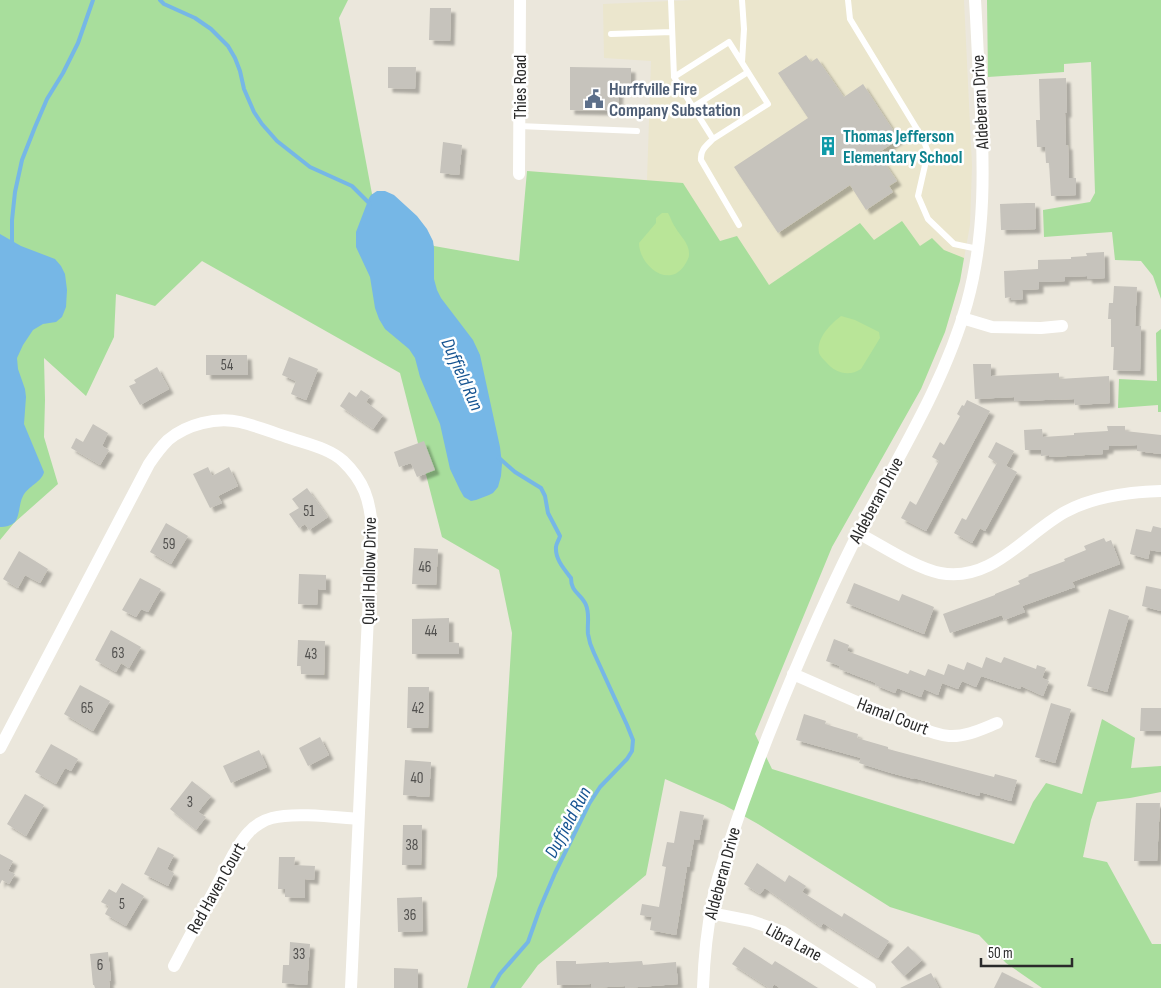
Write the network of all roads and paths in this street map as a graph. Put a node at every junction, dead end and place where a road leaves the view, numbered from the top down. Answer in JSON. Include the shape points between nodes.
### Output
{"nodes":[{"id":1,"x":520,"y":0,"type":"edge"},
{"id":2,"x":671,"y":0,"type":"edge"},
{"id":3,"x":742,"y":0,"type":"edge"},
{"id":4,"x":848,"y":0,"type":"edge"},
{"id":5,"x":975,"y":0,"type":"edge"},
{"id":6,"x":672,"y":32,"type":"junction"},
{"id":7,"x":610,"y":34,"type":"dead end"},
{"id":8,"x":742,"y":62,"type":"junction"},
{"id":9,"x":748,"y":72,"type":"junction"},
{"id":10,"x":674,"y":78,"type":"junction"},
{"id":11,"x":693,"y":107,"type":"junction"},
{"id":12,"x":519,"y":126,"type":"junction"},
{"id":13,"x":637,"y":131,"type":"dead end"},
{"id":14,"x":713,"y":139,"type":"junction"},
{"id":15,"x":519,"y":174,"type":"dead end"},
{"id":16,"x":739,"y":226,"type":"dead end"},
{"id":17,"x":978,"y":249,"type":"junction"},
{"id":18,"x":962,"y":318,"type":"junction"},
{"id":19,"x":1062,"y":326,"type":"dead end"},
{"id":20,"x":1161,"y":491,"type":"edge"},
{"id":21,"x":858,"y":533,"type":"junction"},
{"id":22,"x":793,"y":674,"type":"junction"},
{"id":23,"x":996,"y":723,"type":"dead end"},
{"id":24,"x":0,"y":748,"type":"edge"},
{"id":25,"x":358,"y":818,"type":"junction"},
{"id":26,"x":710,"y":914,"type":"junction"},
{"id":27,"x":174,"y":966,"type":"dead end"},
{"id":28,"x":352,"y":988,"type":"edge"},
{"id":29,"x":703,"y":988,"type":"edge"},
{"id":30,"x":870,"y":988,"type":"edge"}],
"edges":[{"from":1,"to":12,"type":"street","name":"Thies Road"},
{"from":2,"to":6,"type":"lane"},
{"from":3,"to":8,"type":"lane"},
{"from":4,"to":17,"type":"lane","via":[[850,19],[928,152],[918,196],[928,219],[954,244]]},
{"from":5,"to":17,"type":"street","name":"Aldeberan Drive","via":[[983,168]]},
{"from":6,"to":7,"type":"lane"},
{"from":6,"to":10,"type":"lane"},
{"from":8,"to":9,"type":"lane"},
{"from":8,"to":10,"type":"lane","via":[[729,42]]},
{"from":9,"to":11,"type":"lane"},
{"from":9,"to":14,"type":"lane","via":[[768,104]]},
{"from":10,"to":11,"type":"lane"},
{"from":11,"to":14,"type":"lane"},
{"from":12,"to":13,"type":"lane"},
{"from":12,"to":15,"type":"street","name":"Thies Road"},
{"from":14,"to":16,"type":"lane","via":[[704,148],[701,160]]},
{"from":17,"to":18,"type":"street","name":"Aldeberan Drive"},
{"from":18,"to":19,"type":"street","via":[[992,327]]},
{"from":18,"to":21,"type":"street","name":"Aldeberan Drive","via":[[933,390]]},
{"from":20,"to":21,"type":"street","via":[[1115,495],[1075,507],[1049,522],[1000,560],[971,573],[928,570]]},
{"from":21,"to":22,"type":"street","name":"Aldeberan Drive"},
{"from":22,"to":23,"type":"street","name":"Hamal Court","via":[[878,711],[949,736]]},
{"from":22,"to":26,"type":"street","name":"Aldeberan Drive","via":[[737,819]]},
{"from":24,"to":25,"type":"street","name":"Quail Hollow Drive","via":[[159,450],[170,439],[197,424],[224,420],[239,422],[341,459],[367,496],[372,528]]},
{"from":25,"to":27,"type":"street","name":"Red Haven Court","via":[[271,818],[249,831]]},
{"from":25,"to":28,"type":"street","name":"Quail Hollow Drive"},
{"from":26,"to":29,"type":"street","name":"Aldeberan Drive"},
{"from":26,"to":30,"type":"street","name":"Libra Lane","via":[[750,921],[783,932]]}]}
